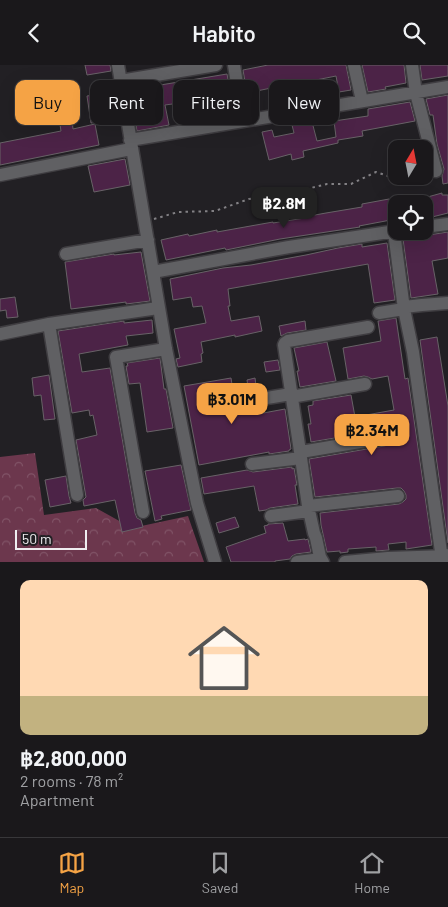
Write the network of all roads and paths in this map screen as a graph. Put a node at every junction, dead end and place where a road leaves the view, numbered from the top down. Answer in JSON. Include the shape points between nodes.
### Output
{"nodes":[{"id":1,"x":118,"y":65,"type":"edge"},
{"id":2,"x":216,"y":65,"type":"edge"},
{"id":3,"x":234,"y":65,"type":"edge"},
{"id":4,"x":354,"y":65,"type":"edge"},
{"id":5,"x":412,"y":65,"type":"edge"},
{"id":6,"x":120,"y":80,"type":"edge"},
{"id":7,"x":126,"y":80,"type":"edge"},
{"id":8,"x":236,"y":80,"type":"edge"},
{"id":9,"x":448,"y":87,"type":"edge"},
{"id":10,"x":416,"y":93,"type":"junction"},
{"id":11,"x":362,"y":101,"type":"junction"},
{"id":12,"x":259,"y":118,"type":"edge"},
{"id":13,"x":128,"y":125,"type":"edge"},
{"id":14,"x":224,"y":125,"type":"edge"},
{"id":15,"x":131,"y":145,"type":"junction"},
{"id":16,"x":436,"y":171,"type":"dead end"},
{"id":17,"x":0,"y":175,"type":"edge"},
{"id":18,"x":388,"y":176,"type":"edge"},
{"id":19,"x":144,"y":221,"type":"junction"},
{"id":20,"x":448,"y":223,"type":"edge"},
{"id":21,"x":433,"y":226,"type":"edge"},
{"id":22,"x":388,"y":232,"type":"edge"},
{"id":23,"x":148,"y":240,"type":"junction"},
{"id":24,"x":396,"y":240,"type":"edge"},
{"id":25,"x":66,"y":254,"type":"dead end"},
{"id":26,"x":153,"y":271,"type":"junction"},
{"id":27,"x":448,"y":303,"type":"edge"},
{"id":28,"x":158,"y":308,"type":"junction"},
{"id":29,"x":404,"y":308,"type":"junction"},
{"id":30,"x":379,"y":313,"type":"dead end"},
{"id":31,"x":49,"y":324,"type":"junction"},
{"id":32,"x":368,"y":327,"type":"dead end"},
{"id":33,"x":0,"y":334,"type":"edge"},
{"id":34,"x":166,"y":349,"type":"junction"},
{"id":35,"x":365,"y":384,"type":"dead end"},
{"id":36,"x":291,"y":395,"type":"junction"},
{"id":37,"x":243,"y":402,"type":"dead end"},
{"id":38,"x":383,"y":438,"type":"dead end"},
{"id":39,"x":301,"y":455,"type":"junction"},
{"id":40,"x":252,"y":463,"type":"dead end"},
{"id":41,"x":78,"y":495,"type":"dead end"},
{"id":42,"x":398,"y":496,"type":"dead end"},
{"id":43,"x":308,"y":509,"type":"junction"},
{"id":44,"x":143,"y":512,"type":"dead end"},
{"id":45,"x":271,"y":516,"type":"dead end"},
{"id":46,"x":447,"y":556,"type":"edge"},
{"id":47,"x":388,"y":560,"type":"edge"},
{"id":48,"x":322,"y":561,"type":"edge"},
{"id":49,"x":215,"y":562,"type":"edge"},
{"id":50,"x":297,"y":562,"type":"edge"},
{"id":51,"x":345,"y":562,"type":"edge"},
{"id":52,"x":448,"y":562,"type":"edge"}],
"edges":[{"from":1,"to":6,"type":"street"},
{"from":2,"to":7,"type":"street"},
{"from":3,"to":8,"type":"street"},
{"from":4,"to":11,"type":"street"},
{"from":5,"to":10,"type":"street"},
{"from":9,"to":10,"type":"street"},
{"from":10,"to":11,"type":"street"},
{"from":10,"to":16,"type":"street"},
{"from":11,"to":12,"type":"street"},
{"from":13,"to":15,"type":"street"},
{"from":14,"to":15,"type":"street"},
{"from":15,"to":17,"type":"street"},
{"from":15,"to":19,"type":"street"},
{"from":18,"to":19,"type":"path","via":[[376,172],[351,184],[327,184],[249,199],[215,211],[178,212]]},
{"from":19,"to":23,"type":"street"},
{"from":20,"to":21,"type":"street"},
{"from":22,"to":26,"type":"street"},
{"from":23,"to":25,"type":"street"},
{"from":23,"to":26,"type":"street"},
{"from":24,"to":29,"type":"street"},
{"from":26,"to":28,"type":"street"},
{"from":27,"to":29,"type":"street"},
{"from":28,"to":31,"type":"street"},
{"from":28,"to":34,"type":"street"},
{"from":29,"to":30,"type":"street"},
{"from":29,"to":46,"type":"street","via":[[441,552]]},
{"from":31,"to":33,"type":"street"},
{"from":31,"to":41,"type":"street"},
{"from":32,"to":36,"type":"street","via":[[285,343]]},
{"from":34,"to":44,"type":"street","via":[[116,357]]},
{"from":34,"to":49,"type":"street","via":[[197,503]]},
{"from":35,"to":36,"type":"street"},
{"from":36,"to":37,"type":"street"},
{"from":36,"to":39,"type":"street"},
{"from":38,"to":39,"type":"street"},
{"from":39,"to":40,"type":"street"},
{"from":39,"to":43,"type":"street"},
{"from":42,"to":43,"type":"street"},
{"from":43,"to":45,"type":"street"},
{"from":43,"to":48,"type":"street"},
{"from":46,"to":47,"type":"street"},
{"from":46,"to":52,"type":"street"},
{"from":47,"to":51,"type":"street"},
{"from":48,"to":50,"type":"street"}]}
